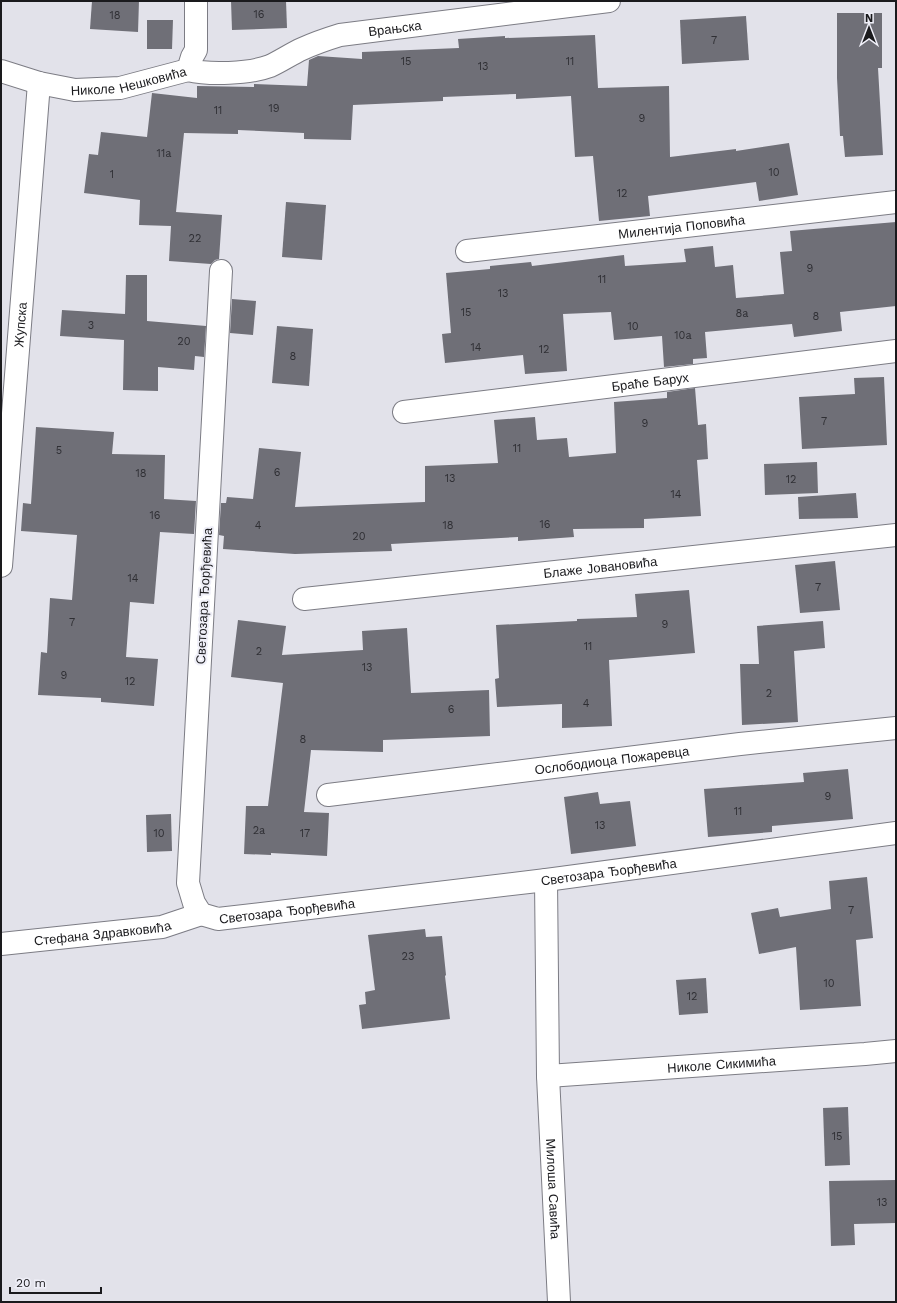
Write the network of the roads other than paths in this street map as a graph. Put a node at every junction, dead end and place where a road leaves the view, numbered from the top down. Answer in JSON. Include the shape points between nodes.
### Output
{"nodes":[{"id":1,"x":196,"y":1,"type":"edge"},
{"id":2,"x":610,"y":1,"type":"edge"},
{"id":3,"x":188,"y":70,"type":"junction"},
{"id":4,"x":1,"y":71,"type":"edge"},
{"id":5,"x":39,"y":83,"type":"junction"},
{"id":6,"x":896,"y":202,"type":"edge"},
{"id":7,"x":467,"y":251,"type":"dead end"},
{"id":8,"x":221,"y":271,"type":"dead end"},
{"id":9,"x":896,"y":351,"type":"edge"},
{"id":10,"x":404,"y":412,"type":"dead end"},
{"id":11,"x":896,"y":535,"type":"edge"},
{"id":12,"x":1,"y":566,"type":"edge"},
{"id":13,"x":304,"y":599,"type":"dead end"},
{"id":14,"x":896,"y":728,"type":"edge"},
{"id":15,"x":328,"y":795,"type":"dead end"},
{"id":16,"x":896,"y":833,"type":"edge"},
{"id":17,"x":546,"y":880,"type":"junction"},
{"id":18,"x":201,"y":914,"type":"junction"},
{"id":19,"x":1,"y":944,"type":"edge"},
{"id":20,"x":896,"y":1051,"type":"edge"},
{"id":21,"x":548,"y":1076,"type":"junction"},
{"id":22,"x":558,"y":1302,"type":"edge"}],
"edges":[{"from":1,"to":3,"type":"street","name":"Николе Нешковића","via":[[196,50]]},
{"from":2,"to":3,"type":"street","name":"Врањска","via":[[340,35],[302,49],[269,66],[249,71]]},
{"from":3,"to":5,"type":"street","name":"Николе Нешковића","via":[[120,88],[75,90]]},
{"from":4,"to":5,"type":"street","name":"Николе Нешковића"},
{"from":5,"to":12,"type":"street","name":"Жупска"},
{"from":6,"to":7,"type":"street","name":"Милентија Поповића"},
{"from":8,"to":18,"type":"street","name":"Светозара Ђорђевића","via":[[188,883],[194,903]]},
{"from":9,"to":10,"type":"street","name":"Браће Барух"},
{"from":11,"to":13,"type":"street","name":"Блаже Јовановића"},
{"from":14,"to":15,"type":"street","name":"Ослободиоца Пожаревца","via":[[732,745]]},
{"from":16,"to":17,"type":"street","name":"Светозара Ђорђевића"},
{"from":17,"to":18,"type":"street","name":"Светозара Ђорђевића","via":[[218,919]]},
{"from":17,"to":21,"type":"street","name":"Милоша Савића"},
{"from":18,"to":19,"type":"street","name":"Стефана Здравковића","via":[[162,927]]},
{"from":20,"to":21,"type":"street","name":"Николе Сикимића"},
{"from":21,"to":22,"type":"street","name":"Милоша Савића"}]}
